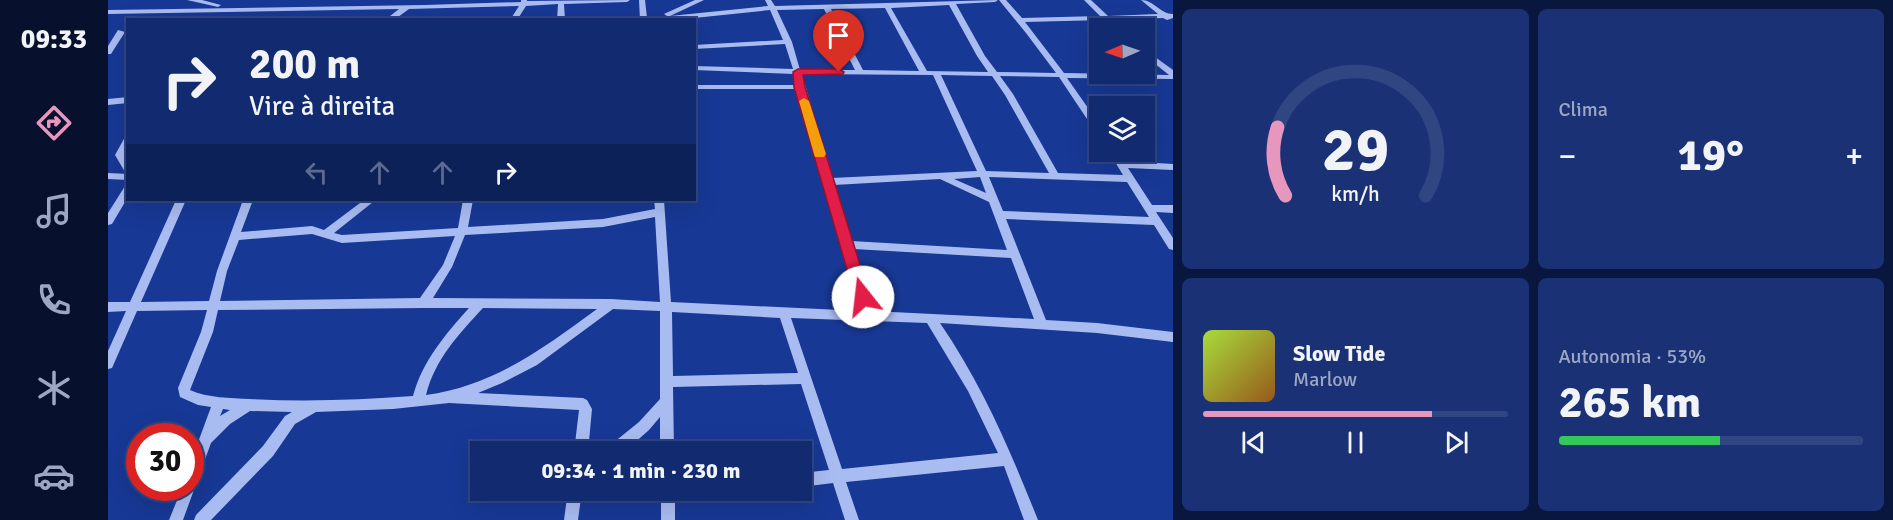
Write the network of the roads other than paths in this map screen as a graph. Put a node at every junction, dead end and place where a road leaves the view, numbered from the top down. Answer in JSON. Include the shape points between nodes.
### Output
{"nodes":[{"id":1,"x":190,"y":0,"type":"edge"},
{"id":2,"x":627,"y":0,"type":"edge"},
{"id":3,"x":642,"y":0,"type":"edge"},
{"id":4,"x":701,"y":0,"type":"edge"},
{"id":5,"x":995,"y":0,"type":"edge"},
{"id":6,"x":1002,"y":0,"type":"edge"},
{"id":7,"x":1087,"y":0,"type":"edge"},
{"id":8,"x":1144,"y":0,"type":"edge"},
{"id":9,"x":524,"y":2,"type":"edge"},
{"id":10,"x":561,"y":3,"type":"junction"},
{"id":11,"x":952,"y":3,"type":"junction"},
{"id":12,"x":425,"y":4,"type":"edge"},
{"id":13,"x":771,"y":4,"type":"edge"},
{"id":14,"x":501,"y":5,"type":"junction"},
{"id":15,"x":218,"y":6,"type":"edge"},
{"id":16,"x":887,"y":6,"type":"junction"},
{"id":17,"x":406,"y":7,"type":"junction"},
{"id":18,"x":826,"y":7,"type":"junction"},
{"id":19,"x":108,"y":12,"type":"edge"},
{"id":20,"x":1169,"y":16,"type":"edge"},
{"id":21,"x":208,"y":18,"type":"edge"},
{"id":22,"x":391,"y":18,"type":"edge"},
{"id":23,"x":512,"y":18,"type":"edge"},
{"id":24,"x":514,"y":18,"type":"edge"},
{"id":25,"x":561,"y":18,"type":"edge"},
{"id":26,"x":646,"y":18,"type":"edge"},
{"id":27,"x":657,"y":18,"type":"edge"},
{"id":28,"x":663,"y":18,"type":"edge"},
{"id":29,"x":1105,"y":18,"type":"edge"},
{"id":30,"x":1138,"y":18,"type":"edge"},
{"id":31,"x":1021,"y":20,"type":"junction"},
{"id":32,"x":1089,"y":20,"type":"edge"},
{"id":33,"x":1173,"y":23,"type":"edge"},
{"id":34,"x":108,"y":32,"type":"edge"},
{"id":35,"x":124,"y":32,"type":"edge"},
{"id":36,"x":787,"y":42,"type":"junction"},
{"id":37,"x":696,"y":47,"type":"edge"},
{"id":38,"x":108,"y":52,"type":"edge"},
{"id":39,"x":1155,"y":60,"type":"edge"},
{"id":40,"x":696,"y":68,"type":"edge"},
{"id":41,"x":711,"y":68,"type":"junction"},
{"id":42,"x":798,"y":72,"type":"junction"},
{"id":43,"x":860,"y":72,"type":"junction"},
{"id":44,"x":924,"y":73,"type":"junction"},
{"id":45,"x":936,"y":73,"type":"junction"},
{"id":46,"x":993,"y":73,"type":"junction"},
{"id":47,"x":1061,"y":74,"type":"junction"},
{"id":48,"x":1173,"y":76,"type":"edge"},
{"id":49,"x":697,"y":87,"type":"edge"},
{"id":50,"x":800,"y":87,"type":"junction"},
{"id":51,"x":126,"y":100,"type":"edge"},
{"id":52,"x":108,"y":102,"type":"edge"},
{"id":53,"x":1089,"y":116,"type":"edge"},
{"id":54,"x":126,"y":143,"type":"edge"},
{"id":55,"x":1121,"y":164,"type":"joint"},
{"id":56,"x":126,"y":166,"type":"edge"},
{"id":57,"x":1173,"y":167,"type":"edge"},
{"id":58,"x":983,"y":174,"type":"junction"},
{"id":59,"x":108,"y":176,"type":"edge"},
{"id":60,"x":938,"y":176,"type":"junction"},
{"id":61,"x":1055,"y":176,"type":"junction"},
{"id":62,"x":126,"y":177,"type":"edge"},
{"id":63,"x":1131,"y":179,"type":"junction"},
{"id":64,"x":828,"y":182,"type":"junction"},
{"id":65,"x":126,"y":191,"type":"edge"},
{"id":66,"x":993,"y":200,"type":"junction"},
{"id":67,"x":181,"y":201,"type":"edge"},
{"id":68,"x":248,"y":201,"type":"edge"},
{"id":69,"x":369,"y":201,"type":"edge"},
{"id":70,"x":468,"y":201,"type":"edge"},
{"id":71,"x":658,"y":201,"type":"edge"},
{"id":72,"x":1149,"y":208,"type":"junction"},
{"id":73,"x":1173,"y":209,"type":"edge"},
{"id":74,"x":660,"y":212,"type":"junction"},
{"id":75,"x":999,"y":214,"type":"junction"},
{"id":76,"x":1157,"y":221,"type":"junction"},
{"id":77,"x":108,"y":222,"type":"edge"},
{"id":78,"x":462,"y":232,"type":"junction"},
{"id":79,"x":325,"y":234,"type":"junction"},
{"id":80,"x":235,"y":236,"type":"junction"},
{"id":81,"x":848,"y":245,"type":"junction"},
{"id":82,"x":1173,"y":246,"type":"edge"},
{"id":83,"x":1014,"y":254,"type":"junction"},
{"id":84,"x":423,"y":303,"type":"junction"},
{"id":85,"x":481,"y":303,"type":"junction"},
{"id":86,"x":215,"y":304,"type":"junction"},
{"id":87,"x":610,"y":304,"type":"junction"},
{"id":88,"x":108,"y":307,"type":"edge"},
{"id":89,"x":134,"y":307,"type":"junction"},
{"id":90,"x":666,"y":307,"type":"junction"},
{"id":91,"x":784,"y":313,"type":"junction"},
{"id":92,"x":868,"y":315,"type":"junction"},
{"id":93,"x":930,"y":318,"type":"junction"},
{"id":94,"x":1042,"y":326,"type":"junction"},
{"id":95,"x":1173,"y":337,"type":"edge"},
{"id":96,"x":108,"y":364,"type":"edge"},
{"id":97,"x":803,"y":378,"type":"junction"},
{"id":98,"x":666,"y":382,"type":"junction"},
{"id":99,"x":446,"y":398,"type":"junction"},
{"id":100,"x":418,"y":400,"type":"junction"},
{"id":101,"x":666,"y":402,"type":"junction"},
{"id":102,"x":218,"y":404,"type":"junction"},
{"id":103,"x":248,"y":405,"type":"junction"},
{"id":104,"x":315,"y":406,"type":"junction"},
{"id":105,"x":582,"y":441,"type":"edge"},
{"id":106,"x":626,"y":441,"type":"edge"},
{"id":107,"x":667,"y":441,"type":"edge"},
{"id":108,"x":204,"y":443,"type":"joint"},
{"id":109,"x":1007,"y":459,"type":"junction"},
{"id":110,"x":838,"y":476,"type":"junction"},
{"id":111,"x":812,"y":479,"type":"edge"},
{"id":112,"x":184,"y":501,"type":"edge"},
{"id":113,"x":573,"y":501,"type":"edge"},
{"id":114,"x":668,"y":501,"type":"edge"},
{"id":115,"x":570,"y":519,"type":"edge"},
{"id":116,"x":176,"y":520,"type":"edge"},
{"id":117,"x":201,"y":520,"type":"edge"},
{"id":118,"x":668,"y":520,"type":"edge"},
{"id":119,"x":852,"y":520,"type":"edge"},
{"id":120,"x":1031,"y":520,"type":"edge"}],
"edges":[{"from":1,"to":15,"type":"street"},
{"from":2,"to":10,"type":"street"},
{"from":3,"to":26,"type":"street"},
{"from":4,"to":27,"type":"street"},
{"from":5,"to":11,"type":"street"},
{"from":6,"to":31,"type":"street"},
{"from":7,"to":29,"type":"street"},
{"from":8,"to":20,"type":"street"},
{"from":9,"to":10,"type":"street"},
{"from":9,"to":14,"type":"street"},
{"from":9,"to":24,"type":"street"},
{"from":10,"to":25,"type":"street"},
{"from":11,"to":16,"type":"street"},
{"from":11,"to":46,"type":"street"},
{"from":12,"to":14,"type":"street"},
{"from":12,"to":17,"type":"street"},
{"from":13,"to":18,"type":"street"},
{"from":13,"to":28,"type":"street"},
{"from":13,"to":36,"type":"street"},
{"from":14,"to":23,"type":"street"},
{"from":15,"to":17,"type":"street"},
{"from":15,"to":19,"type":"street"},
{"from":15,"to":21,"type":"street"},
{"from":16,"to":18,"type":"street"},
{"from":16,"to":44,"type":"street"},
{"from":17,"to":22,"type":"street"},
{"from":18,"to":43,"type":"street"},
{"from":20,"to":30,"type":"street"},
{"from":20,"to":33,"type":"street"},
{"from":31,"to":32,"type":"street"},
{"from":31,"to":47,"type":"street"},
{"from":34,"to":35,"type":"street"},
{"from":35,"to":38,"type":"street"},
{"from":36,"to":37,"type":"street"},
{"from":36,"to":42,"type":"street"},
{"from":39,"to":48,"type":"street"},
{"from":40,"to":41,"type":"street"},
{"from":41,"to":42,"type":"street"},
{"from":41,"to":49,"type":"street"},
{"from":42,"to":43,"type":"street"},
{"from":42,"to":50,"type":"street"},
{"from":43,"to":44,"type":"street"},
{"from":44,"to":45,"type":"street"},
{"from":45,"to":46,"type":"street"},
{"from":45,"to":58,"type":"street"},
{"from":46,"to":47,"type":"street"},
{"from":46,"to":61,"type":"street"},
{"from":47,"to":48,"type":"street"},
{"from":47,"to":53,"type":"street"},
{"from":49,"to":50,"type":"street"},
{"from":50,"to":64,"type":"street"},
{"from":51,"to":52,"type":"street"},
{"from":54,"to":56,"type":"street","via":[[120,155]]},
{"from":55,"to":57,"type":"street"},
{"from":55,"to":63,"type":"street"},
{"from":58,"to":60,"type":"street"},
{"from":58,"to":61,"type":"street"},
{"from":58,"to":66,"type":"street"},
{"from":59,"to":62,"type":"street"},
{"from":60,"to":64,"type":"street"},
{"from":60,"to":66,"type":"street"},
{"from":61,"to":63,"type":"street"},
{"from":63,"to":72,"type":"street"},
{"from":64,"to":81,"type":"street"},
{"from":65,"to":77,"type":"street"},
{"from":66,"to":75,"type":"street"},
{"from":67,"to":89,"type":"street"},
{"from":68,"to":80,"type":"street"},
{"from":69,"to":79,"type":"street"},
{"from":70,"to":78,"type":"street"},
{"from":71,"to":74,"type":"street"},
{"from":72,"to":73,"type":"street"},
{"from":72,"to":76,"type":"street"},
{"from":74,"to":78,"type":"street","via":[[603,224]]},
{"from":74,"to":90,"type":"street"},
{"from":75,"to":76,"type":"street"},
{"from":75,"to":83,"type":"street"},
{"from":76,"to":82,"type":"street"},
{"from":78,"to":79,"type":"street","via":[[342,239]]},
{"from":78,"to":84,"type":"street","via":[[444,273]]},
{"from":79,"to":80,"type":"street","via":[[312,230]]},
{"from":80,"to":86,"type":"street"},
{"from":81,"to":83,"type":"street"},
{"from":81,"to":92,"type":"street"},
{"from":83,"to":94,"type":"street"},
{"from":84,"to":85,"type":"street"},
{"from":84,"to":86,"type":"street"},
{"from":85,"to":87,"type":"street"},
{"from":85,"to":100,"type":"street","via":[[430,363]]},
{"from":86,"to":89,"type":"street"},
{"from":86,"to":102,"type":"street","via":[[184,393],[190,399]]},
{"from":87,"to":90,"type":"street"},
{"from":87,"to":99,"type":"street","via":[[534,361],[505,377]]},
{"from":88,"to":89,"type":"street"},
{"from":89,"to":96,"type":"street"},
{"from":90,"to":91,"type":"street"},
{"from":90,"to":98,"type":"street"},
{"from":91,"to":92,"type":"street"},
{"from":91,"to":97,"type":"street"},
{"from":92,"to":93,"type":"street"},
{"from":93,"to":94,"type":"street"},
{"from":93,"to":109,"type":"street","via":[[964,374]]},
{"from":94,"to":95,"type":"street"},
{"from":97,"to":98,"type":"street"},
{"from":97,"to":110,"type":"street"},
{"from":98,"to":101,"type":"street"},
{"from":99,"to":100,"type":"street"},
{"from":99,"to":105,"type":"street","via":[[583,404]]},
{"from":100,"to":104,"type":"street"},
{"from":101,"to":106,"type":"street"},
{"from":101,"to":107,"type":"street"},
{"from":102,"to":103,"type":"street"},
{"from":102,"to":108,"type":"street"},
{"from":103,"to":104,"type":"street"},
{"from":103,"to":108,"type":"street","via":[[225,420]]},
{"from":104,"to":117,"type":"street","via":[[290,420],[268,451]]},
{"from":109,"to":110,"type":"street"},
{"from":109,"to":120,"type":"street"},
{"from":110,"to":111,"type":"street"},
{"from":110,"to":119,"type":"street"},
{"from":112,"to":116,"type":"street"},
{"from":113,"to":115,"type":"street"},
{"from":114,"to":118,"type":"street"}]}
